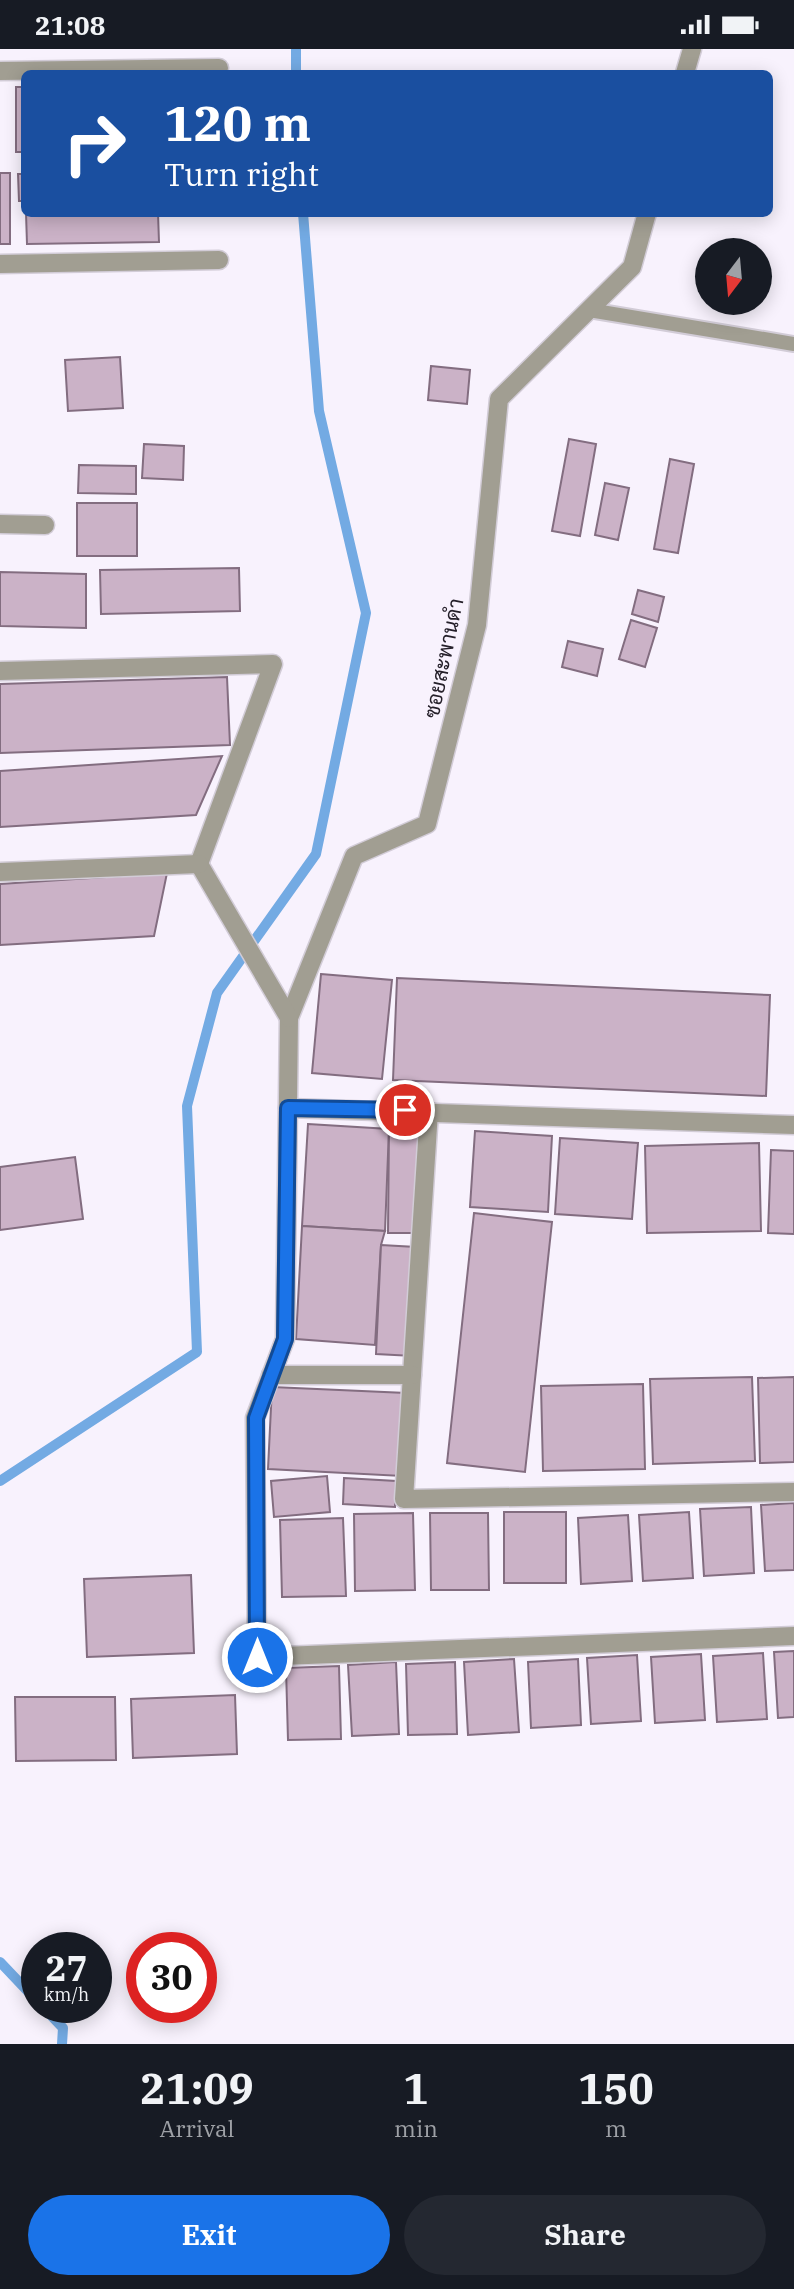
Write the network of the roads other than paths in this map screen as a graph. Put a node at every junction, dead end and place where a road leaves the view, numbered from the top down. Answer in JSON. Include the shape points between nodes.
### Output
{"nodes":[{"id":1,"x":692,"y":49,"type":"edge"},
{"id":2,"x":219,"y":68,"type":"dead end"},
{"id":3,"x":73,"y":70,"type":"edge"},
{"id":4,"x":686,"y":70,"type":"edge"},
{"id":5,"x":0,"y":71,"type":"edge"},
{"id":6,"x":21,"y":71,"type":"edge"},
{"id":7,"x":646,"y":217,"type":"edge"},
{"id":8,"x":219,"y":260,"type":"dead end"},
{"id":9,"x":0,"y":264,"type":"edge"},
{"id":10,"x":589,"y":310,"type":"junction"},
{"id":11,"x":794,"y":344,"type":"edge"},
{"id":12,"x":0,"y":524,"type":"edge"},
{"id":13,"x":45,"y":525,"type":"dead end"},
{"id":14,"x":0,"y":671,"type":"edge"},
{"id":15,"x":199,"y":864,"type":"junction"},
{"id":16,"x":0,"y":872,"type":"edge"},
{"id":17,"x":289,"y":1018,"type":"junction"},
{"id":18,"x":288,"y":1108,"type":"junction"},
{"id":19,"x":429,"y":1111,"type":"junction"},
{"id":20,"x":794,"y":1125,"type":"edge"},
{"id":21,"x":271,"y":1375,"type":"junction"},
{"id":22,"x":412,"y":1375,"type":"junction"},
{"id":23,"x":794,"y":1492,"type":"edge"},
{"id":24,"x":794,"y":1636,"type":"edge"}],
"edges":[{"from":1,"to":4,"type":"street"},
{"from":2,"to":3,"type":"street"},
{"from":5,"to":6,"type":"street"},
{"from":7,"to":10,"type":"street","name":"ซอยสะพานดำ","via":[[632,267]]},
{"from":8,"to":9,"type":"street"},
{"from":10,"to":11,"type":"lane"},
{"from":10,"to":17,"type":"street","name":"ซอยสะพานดำ","via":[[499,399],[477,625],[427,824],[354,856]]},
{"from":12,"to":13,"type":"street"},
{"from":14,"to":15,"type":"street","via":[[273,664]]},
{"from":15,"to":16,"type":"street"},
{"from":15,"to":17,"type":"street"},
{"from":17,"to":18,"type":"street","name":"ซอยสะพานดำ"},
{"from":18,"to":19,"type":"street"},
{"from":18,"to":21,"type":"street","name":"ซอยสะพานดำ","via":[[285,1339]]},
{"from":19,"to":20,"type":"street"},
{"from":19,"to":22,"type":"street"},
{"from":21,"to":22,"type":"street"},
{"from":21,"to":24,"type":"street","name":"ซอยสะพานดำ","via":[[256,1418],[257,1657]]},
{"from":22,"to":23,"type":"street","via":[[404,1499]]}]}
